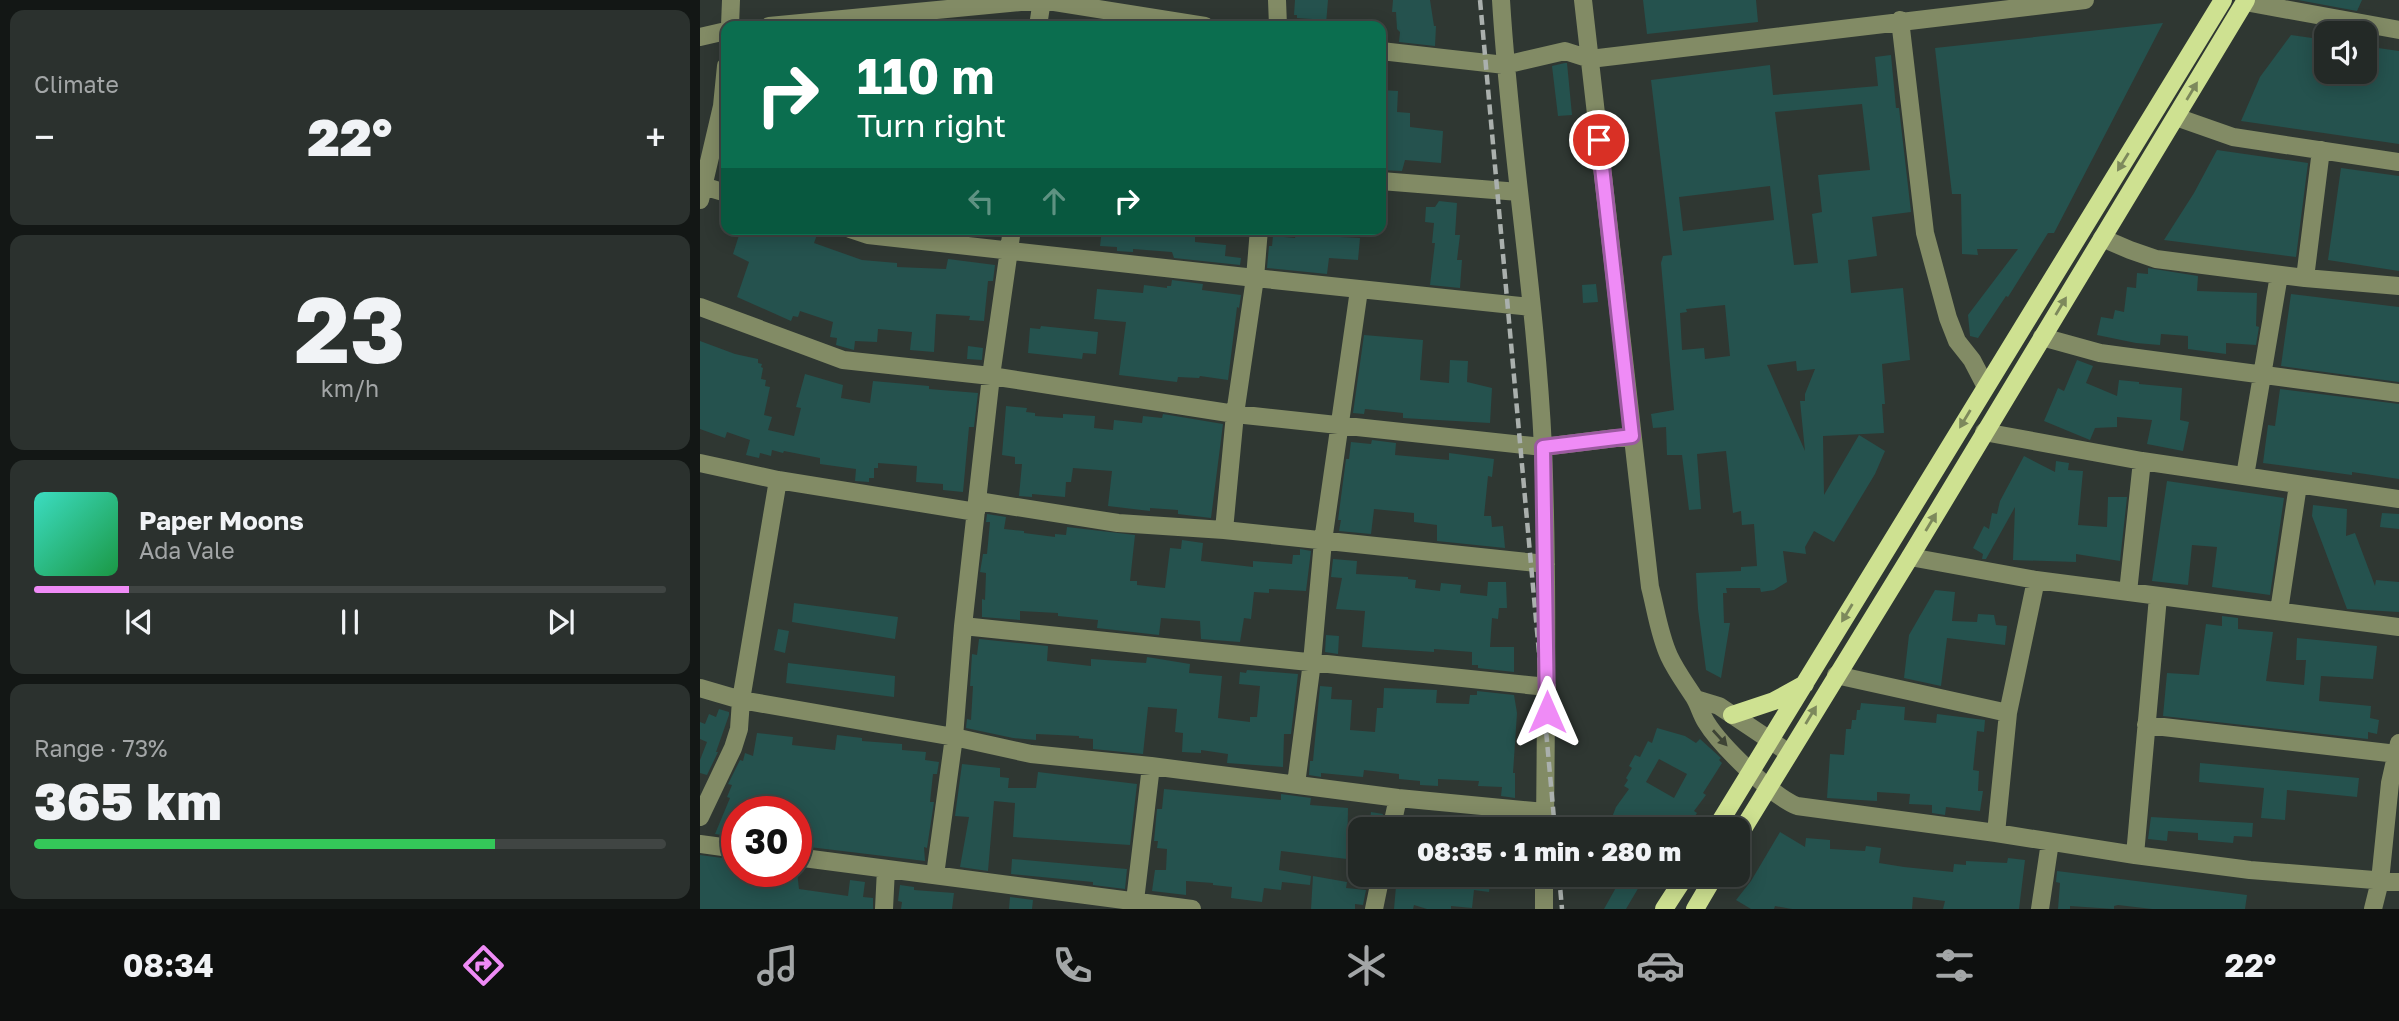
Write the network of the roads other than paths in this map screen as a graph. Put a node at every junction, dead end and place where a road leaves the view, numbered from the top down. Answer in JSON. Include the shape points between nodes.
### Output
{"nodes":[{"id":1,"x":731,"y":0,"type":"edge"},
{"id":2,"x":1042,"y":0,"type":"edge"},
{"id":3,"x":1277,"y":0,"type":"edge"},
{"id":4,"x":1501,"y":0,"type":"edge"},
{"id":5,"x":1583,"y":0,"type":"edge"},
{"id":6,"x":2085,"y":0,"type":"edge"},
{"id":7,"x":2223,"y":0,"type":"edge"},
{"id":8,"x":2246,"y":1,"type":"edge"},
{"id":9,"x":1900,"y":20,"type":"junction"},
{"id":10,"x":730,"y":21,"type":"edge"},
{"id":11,"x":822,"y":21,"type":"edge"},
{"id":12,"x":1039,"y":21,"type":"edge"},
{"id":13,"x":1147,"y":21,"type":"edge"},
{"id":14,"x":1278,"y":21,"type":"edge"},
{"id":15,"x":2399,"y":30,"type":"edge"},
{"id":16,"x":721,"y":32,"type":"edge"},
{"id":17,"x":700,"y":37,"type":"edge"},
{"id":18,"x":1386,"y":52,"type":"edge"},
{"id":19,"x":1590,"y":59,"type":"junction"},
{"id":20,"x":1505,"y":65,"type":"junction"},
{"id":21,"x":2176,"y":117,"type":"junction"},
{"id":22,"x":721,"y":118,"type":"edge"},
{"id":23,"x":2321,"y":150,"type":"junction"},
{"id":24,"x":2399,"y":162,"type":"edge"},
{"id":25,"x":1386,"y":181,"type":"edge"},
{"id":26,"x":702,"y":191,"type":"edge"},
{"id":27,"x":1518,"y":192,"type":"junction"},
{"id":28,"x":721,"y":193,"type":"edge"},
{"id":29,"x":868,"y":235,"type":"edge"},
{"id":30,"x":1011,"y":235,"type":"edge"},
{"id":31,"x":1259,"y":235,"type":"edge"},
{"id":32,"x":2102,"y":238,"type":"junction"},
{"id":33,"x":1010,"y":250,"type":"junction"},
{"id":34,"x":2279,"y":275,"type":"junction"},
{"id":35,"x":1255,"y":278,"type":"junction"},
{"id":36,"x":2305,"y":278,"type":"junction"},
{"id":37,"x":2399,"y":286,"type":"edge"},
{"id":38,"x":1359,"y":290,"type":"junction"},
{"id":39,"x":700,"y":307,"type":"edge"},
{"id":40,"x":1531,"y":307,"type":"junction"},
{"id":41,"x":2042,"y":337,"type":"junction"},
{"id":42,"x":991,"y":376,"type":"junction"},
{"id":43,"x":2262,"y":376,"type":"junction"},
{"id":44,"x":1986,"y":385,"type":"junction"},
{"id":45,"x":2399,"y":393,"type":"edge"},
{"id":46,"x":1236,"y":414,"type":"junction"},
{"id":47,"x":1338,"y":424,"type":"junction"},
{"id":48,"x":1984,"y":432,"type":"junction"},
{"id":49,"x":1632,"y":436,"type":"junction"},
{"id":50,"x":1543,"y":447,"type":"junction"},
{"id":51,"x":2142,"y":461,"type":"junction"},
{"id":52,"x":700,"y":463,"type":"edge"},
{"id":53,"x":2245,"y":477,"type":"junction"},
{"id":54,"x":778,"y":480,"type":"junction"},
{"id":55,"x":2298,"y":485,"type":"junction"},
{"id":56,"x":2399,"y":499,"type":"edge"},
{"id":57,"x":977,"y":507,"type":"junction"},
{"id":58,"x":1224,"y":530,"type":"junction"},
{"id":59,"x":1323,"y":541,"type":"junction"},
{"id":60,"x":1910,"y":557,"type":"junction"},
{"id":61,"x":1545,"y":564,"type":"junction"},
{"id":62,"x":2036,"y":580,"type":"junction"},
{"id":63,"x":2128,"y":592,"type":"junction"},
{"id":64,"x":2158,"y":597,"type":"junction"},
{"id":65,"x":2279,"y":611,"type":"junction"},
{"id":66,"x":963,"y":626,"type":"junction"},
{"id":67,"x":2399,"y":627,"type":"edge"},
{"id":68,"x":1312,"y":662,"type":"junction"},
{"id":69,"x":1836,"y":674,"type":"junction"},
{"id":70,"x":1805,"y":684,"type":"junction"},
{"id":71,"x":1548,"y":687,"type":"junction"},
{"id":72,"x":700,"y":688,"type":"edge"},
{"id":73,"x":1696,"y":699,"type":"junction"},
{"id":74,"x":741,"y":700,"type":"junction"},
{"id":75,"x":2008,"y":713,"type":"junction"},
{"id":76,"x":1732,"y":715,"type":"junction"},
{"id":77,"x":2146,"y":725,"type":"junction"},
{"id":78,"x":954,"y":737,"type":"junction"},
{"id":79,"x":1770,"y":741,"type":"junction"},
{"id":80,"x":2398,"y":749,"type":"edge"},
{"id":81,"x":1789,"y":753,"type":"junction"},
{"id":82,"x":1151,"y":766,"type":"junction"},
{"id":83,"x":1751,"y":772,"type":"junction"},
{"id":84,"x":2395,"y":783,"type":"edge"},
{"id":85,"x":1296,"y":784,"type":"junction"},
{"id":86,"x":1767,"y":787,"type":"junction"},
{"id":87,"x":1398,"y":797,"type":"junction"},
{"id":88,"x":700,"y":817,"type":"edge"},
{"id":89,"x":1394,"y":817,"type":"edge"},
{"id":90,"x":1520,"y":817,"type":"edge"},
{"id":91,"x":1545,"y":817,"type":"edge"},
{"id":92,"x":1723,"y":817,"type":"edge"},
{"id":93,"x":1749,"y":817,"type":"edge"},
{"id":94,"x":1996,"y":833,"type":"junction"},
{"id":95,"x":2050,"y":842,"type":"junction"},
{"id":96,"x":700,"y":844,"type":"edge"},
{"id":97,"x":721,"y":847,"type":"edge"},
{"id":98,"x":2135,"y":855,"type":"junction"},
{"id":99,"x":812,"y":859,"type":"edge"},
{"id":100,"x":886,"y":869,"type":"junction"},
{"id":101,"x":935,"y":875,"type":"junction"},
{"id":102,"x":2380,"y":881,"type":"junction"},
{"id":103,"x":2399,"y":882,"type":"edge"},
{"id":104,"x":1379,"y":887,"type":"edge"},
{"id":105,"x":1544,"y":887,"type":"edge"},
{"id":106,"x":1678,"y":887,"type":"edge"},
{"id":107,"x":1708,"y":887,"type":"edge"},
{"id":108,"x":1135,"y":906,"type":"edge"},
{"id":109,"x":884,"y":909,"type":"edge"},
{"id":110,"x":1192,"y":909,"type":"edge"},
{"id":111,"x":1374,"y":909,"type":"edge"},
{"id":112,"x":1544,"y":909,"type":"edge"},
{"id":113,"x":1664,"y":909,"type":"edge"},
{"id":114,"x":1695,"y":909,"type":"edge"},
{"id":115,"x":2040,"y":909,"type":"edge"},
{"id":116,"x":2373,"y":909,"type":"edge"}],
"edges":[{"from":1,"to":10,"type":"street"},
{"from":2,"to":11,"type":"street"},
{"from":2,"to":12,"type":"street"},
{"from":2,"to":13,"type":"street"},
{"from":3,"to":14,"type":"street"},
{"from":4,"to":20,"type":"street"},
{"from":5,"to":19,"type":"street"},
{"from":6,"to":9,"type":"street"},
{"from":7,"to":44,"type":"main road","one_way":true},
{"from":8,"to":15,"type":"street"},
{"from":21,"to":8,"type":"main road","one_way":true},
{"from":9,"to":19,"type":"street"},
{"from":9,"to":44,"type":"street","via":[[1925,233],[1957,341]]},
{"from":16,"to":17,"type":"street"},
{"from":18,"to":20,"type":"street"},
{"from":19,"to":20,"type":"street","via":[[1565,51]]},
{"from":19,"to":49,"type":"street"},
{"from":20,"to":27,"type":"street"},
{"from":21,"to":23,"type":"street","via":[[2234,136]]},
{"from":21,"to":32,"type":"main road"},
{"from":22,"to":26,"type":"street"},
{"from":23,"to":24,"type":"street"},
{"from":23,"to":36,"type":"street"},
{"from":25,"to":27,"type":"street"},
{"from":26,"to":28,"type":"street"},
{"from":27,"to":40,"type":"street"},
{"from":29,"to":33,"type":"street"},
{"from":30,"to":33,"type":"street"},
{"from":31,"to":35,"type":"street"},
{"from":32,"to":34,"type":"street","via":[[2156,259]]},
{"from":41,"to":32,"type":"main road","one_way":true},
{"from":33,"to":35,"type":"street"},
{"from":33,"to":42,"type":"street"},
{"from":34,"to":36,"type":"street"},
{"from":34,"to":43,"type":"street"},
{"from":35,"to":38,"type":"street"},
{"from":35,"to":46,"type":"street"},
{"from":36,"to":37,"type":"street"},
{"from":38,"to":40,"type":"street"},
{"from":38,"to":47,"type":"street"},
{"from":39,"to":42,"type":"street","via":[[843,360]]},
{"from":40,"to":50,"type":"street"},
{"from":41,"to":43,"type":"street","via":[[2100,353]]},
{"from":41,"to":48,"type":"main road"},
{"from":42,"to":46,"type":"street"},
{"from":42,"to":57,"type":"street"},
{"from":43,"to":45,"type":"street"},
{"from":43,"to":53,"type":"street"},
{"from":44,"to":70,"type":"main road","one_way":true},
{"from":46,"to":47,"type":"street"},
{"from":46,"to":58,"type":"street"},
{"from":47,"to":50,"type":"street"},
{"from":47,"to":59,"type":"street"},
{"from":48,"to":51,"type":"street"},
{"from":60,"to":48,"type":"main road","one_way":true},
{"from":49,"to":50,"type":"street"},
{"from":49,"to":73,"type":"street","via":[[1650,587],[1662,639],[1680,678]]},
{"from":50,"to":61,"type":"street"},
{"from":51,"to":53,"type":"street"},
{"from":51,"to":63,"type":"street"},
{"from":52,"to":54,"type":"street"},
{"from":53,"to":55,"type":"street"},
{"from":54,"to":57,"type":"street"},
{"from":54,"to":74,"type":"street"},
{"from":55,"to":56,"type":"street"},
{"from":55,"to":65,"type":"street"},
{"from":57,"to":58,"type":"street"},
{"from":57,"to":66,"type":"street"},
{"from":58,"to":59,"type":"street"},
{"from":59,"to":61,"type":"street"},
{"from":59,"to":68,"type":"street"},
{"from":60,"to":62,"type":"street"},
{"from":60,"to":69,"type":"main road"},
{"from":61,"to":71,"type":"street"},
{"from":62,"to":63,"type":"street"},
{"from":62,"to":75,"type":"street"},
{"from":63,"to":64,"type":"street"},
{"from":64,"to":65,"type":"street"},
{"from":64,"to":77,"type":"street"},
{"from":65,"to":67,"type":"street"},
{"from":66,"to":68,"type":"street"},
{"from":66,"to":78,"type":"street"},
{"from":68,"to":71,"type":"street"},
{"from":68,"to":85,"type":"street"},
{"from":69,"to":75,"type":"street"},
{"from":81,"to":69,"type":"main road","one_way":true},
{"from":70,"to":76,"type":"main road","via":[[1774,701]]},
{"from":70,"to":79,"type":"main road"},
{"from":71,"to":91,"type":"street"},
{"from":72,"to":74,"type":"street"},
{"from":73,"to":76,"type":"street"},
{"from":73,"to":83,"type":"street","one_way":true,"via":[[1706,722]]},
{"from":74,"to":78,"type":"street"},
{"from":74,"to":88,"type":"street","via":[[733,748]]},
{"from":75,"to":94,"type":"street"},
{"from":76,"to":79,"type":"street"},
{"from":77,"to":80,"type":"street"},
{"from":77,"to":98,"type":"street"},
{"from":78,"to":82,"type":"street","via":[[1031,754]]},
{"from":78,"to":101,"type":"street"},
{"from":79,"to":81,"type":"street"},
{"from":79,"to":83,"type":"main road"},
{"from":80,"to":84,"type":"street"},
{"from":81,"to":86,"type":"main road"},
{"from":82,"to":85,"type":"street"},
{"from":82,"to":108,"type":"street"},
{"from":83,"to":86,"type":"street"},
{"from":83,"to":92,"type":"main road"},
{"from":84,"to":102,"type":"street"},
{"from":85,"to":87,"type":"street"},
{"from":86,"to":93,"type":"main road"},
{"from":86,"to":94,"type":"street","via":[[1797,806]]},
{"from":87,"to":89,"type":"street"},
{"from":87,"to":90,"type":"street"},
{"from":94,"to":95,"type":"street"},
{"from":95,"to":98,"type":"street"},
{"from":95,"to":115,"type":"street"},
{"from":96,"to":97,"type":"street"},
{"from":98,"to":102,"type":"street"},
{"from":99,"to":100,"type":"street"},
{"from":100,"to":101,"type":"street"},
{"from":100,"to":109,"type":"street"},
{"from":101,"to":108,"type":"street"},
{"from":102,"to":103,"type":"street"},
{"from":102,"to":116,"type":"street"},
{"from":104,"to":111,"type":"street"},
{"from":105,"to":112,"type":"street"},
{"from":106,"to":113,"type":"main road"},
{"from":107,"to":114,"type":"main road"},
{"from":108,"to":110,"type":"street"}]}
